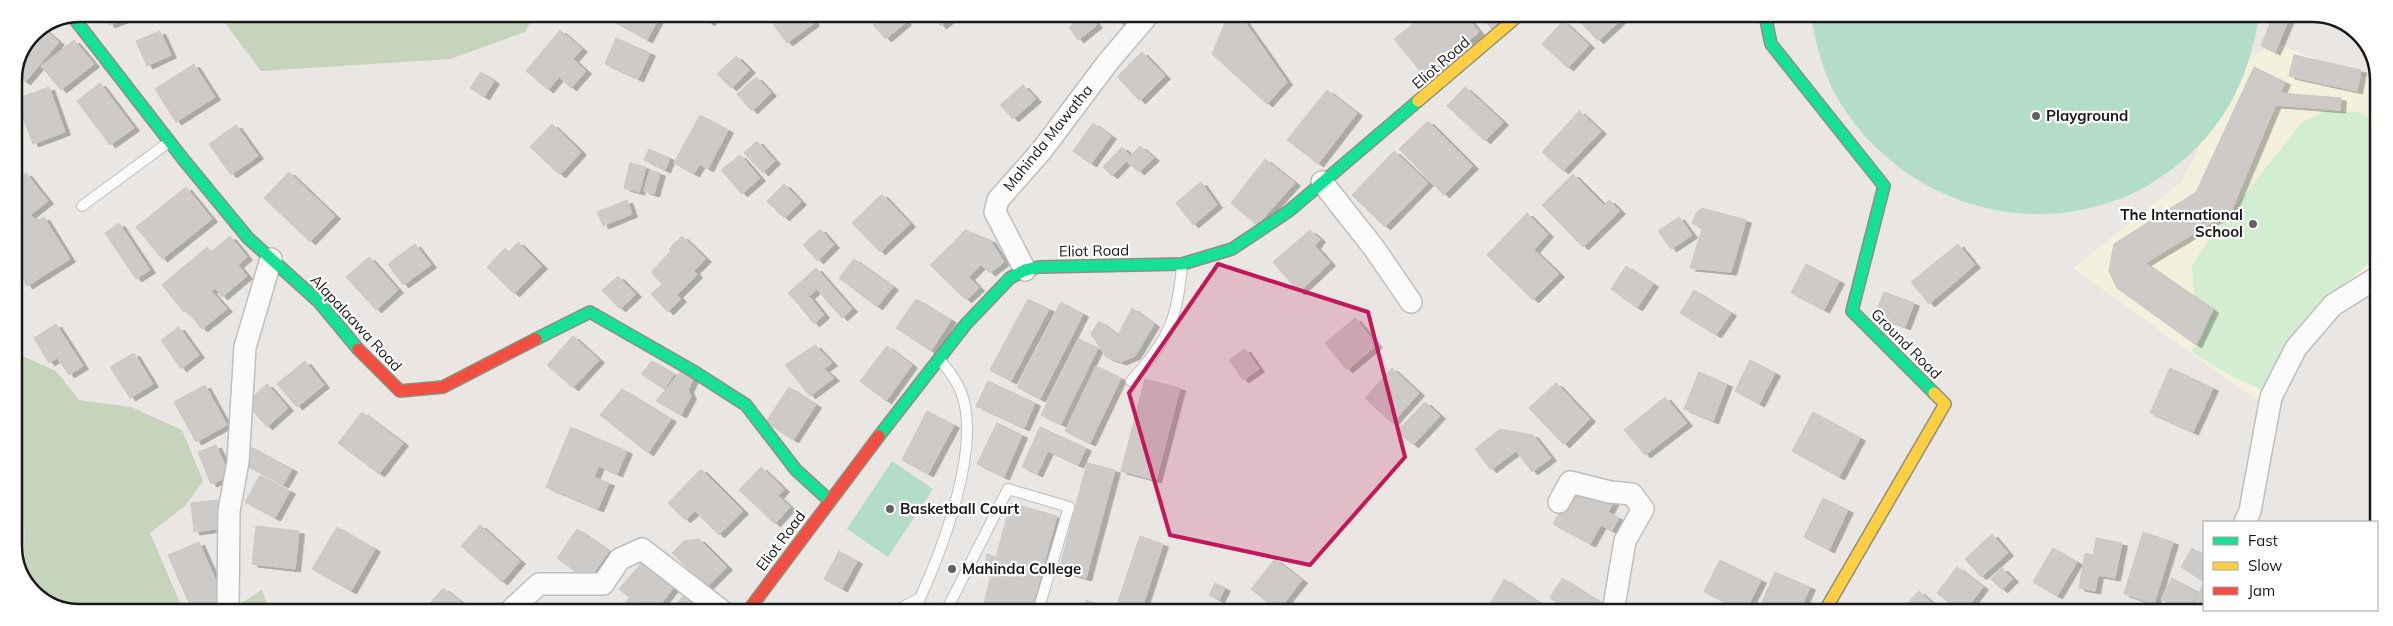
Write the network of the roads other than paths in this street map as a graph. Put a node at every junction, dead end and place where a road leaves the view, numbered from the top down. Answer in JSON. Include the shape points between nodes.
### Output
{"nodes":[{"id":1,"x":1142,"y":22,"type":"edge"},
{"id":2,"x":1511,"y":22,"type":"edge"},
{"id":3,"x":1766,"y":22,"type":"edge"},
{"id":4,"x":77,"y":23,"type":"edge"},
{"id":5,"x":170,"y":142,"type":"junction"},
{"id":6,"x":1322,"y":182,"type":"junction"},
{"id":7,"x":82,"y":206,"type":"dead end"},
{"id":8,"x":271,"y":259,"type":"junction"},
{"id":9,"x":1182,"y":264,"type":"junction"},
{"id":10,"x":1025,"y":270,"type":"junction"},
{"id":11,"x":2370,"y":283,"type":"edge"},
{"id":12,"x":1410,"y":302,"type":"dead end"},
{"id":13,"x":940,"y":359,"type":"junction"},
{"id":14,"x":1131,"y":381,"type":"dead end"},
{"id":15,"x":830,"y":502,"type":"junction"},
{"id":16,"x":1559,"y":502,"type":"dead end"},
{"id":17,"x":2245,"y":521,"type":"edge"},
{"id":18,"x":920,"y":598,"type":"junction"},
{"id":19,"x":228,"y":604,"type":"edge"},
{"id":20,"x":517,"y":604,"type":"edge"},
{"id":21,"x":713,"y":604,"type":"edge"},
{"id":22,"x":753,"y":604,"type":"edge"},
{"id":23,"x":908,"y":604,"type":"edge"},
{"id":24,"x":919,"y":604,"type":"edge"},
{"id":25,"x":950,"y":604,"type":"edge"},
{"id":26,"x":1040,"y":604,"type":"edge"},
{"id":27,"x":1614,"y":604,"type":"edge"},
{"id":28,"x":1829,"y":604,"type":"edge"}],
"edges":[{"from":1,"to":10,"type":"street","name":"Mahinda Mawatha","via":[[1042,150],[998,200],[995,212]]},
{"from":2,"to":6,"type":"street","name":"Eliot Road"},
{"from":3,"to":28,"type":"street","name":"Ground Road","via":[[1771,44],[1884,186],[1852,311],[1946,404]]},
{"from":4,"to":5,"type":"street","name":"Alapalaawa Road"},
{"from":5,"to":7,"type":"lane"},
{"from":5,"to":8,"type":"street","name":"Alapalaawa Road","via":[[248,238]]},
{"from":6,"to":9,"type":"street","name":"Eliot Road","via":[[1289,211],[1232,249]]},
{"from":6,"to":12,"type":"street","via":[[1374,248]]},
{"from":8,"to":15,"type":"street","name":"Alapalaawa Road","via":[[319,302],[355,346],[400,391],[443,388],[590,312],[746,405],[796,470]]},
{"from":8,"to":19,"type":"street","via":[[245,347],[238,462],[229,511]]},
{"from":9,"to":10,"type":"street","name":"Eliot Road"},
{"from":9,"to":14,"type":"lane","via":[[1177,302],[1168,334]]},
{"from":10,"to":13,"type":"street","name":"Eliot Road","via":[[1010,278],[966,324]]},
{"from":11,"to":17,"type":"street","via":[[2333,305],[2296,348],[2271,397]]},
{"from":13,"to":15,"type":"street","name":"Eliot Road"},
{"from":13,"to":18,"type":"lane","via":[[961,391],[966,411],[963,471],[955,503]]},
{"from":15,"to":22,"type":"street","name":"Eliot Road"},
{"from":16,"to":27,"type":"street","via":[[1570,482],[1632,494],[1643,509],[1625,541]]},
{"from":18,"to":23,"type":"lane"},
{"from":18,"to":24,"type":"lane"},
{"from":20,"to":21,"type":"street","via":[[539,584],[603,584],[620,559],[642,549]]},
{"from":25,"to":26,"type":"lane","via":[[1008,490],[1069,507]]}]}
